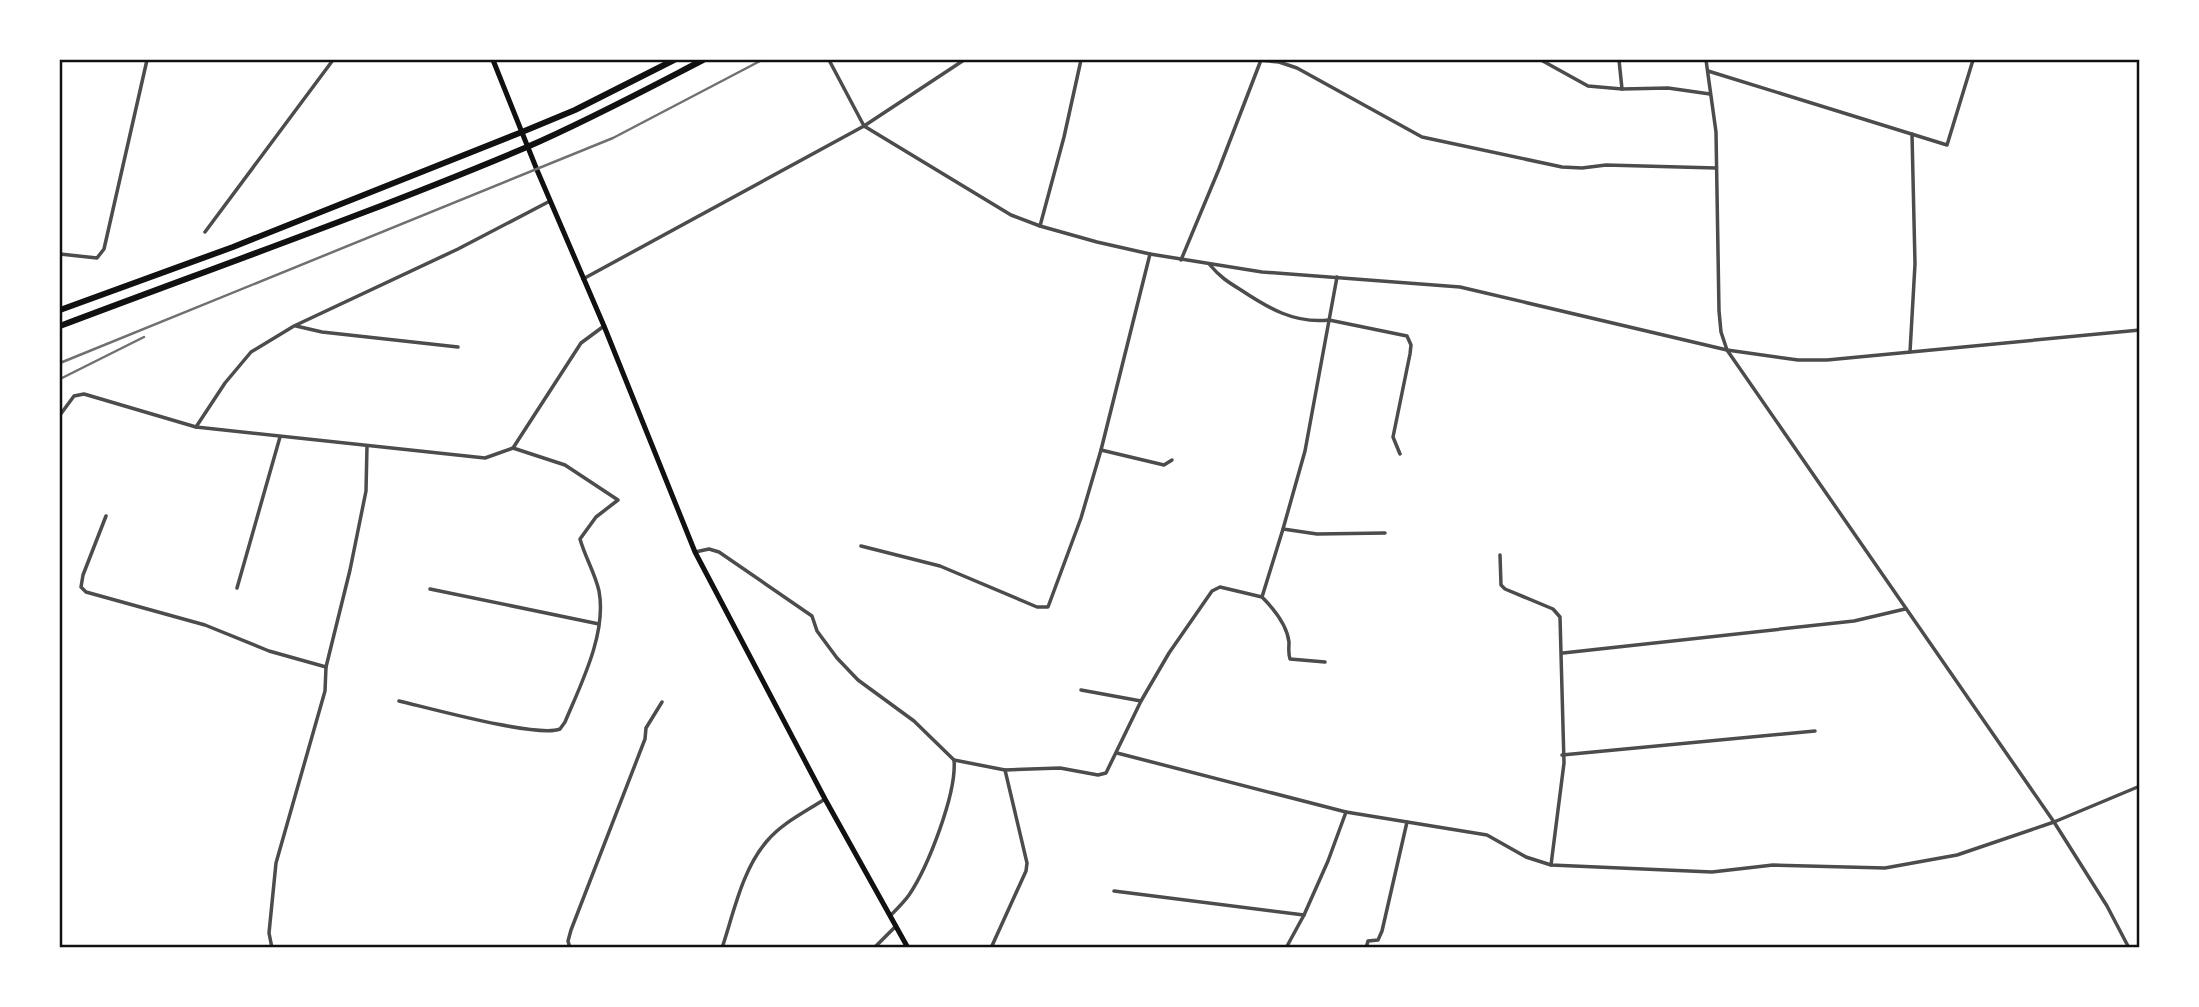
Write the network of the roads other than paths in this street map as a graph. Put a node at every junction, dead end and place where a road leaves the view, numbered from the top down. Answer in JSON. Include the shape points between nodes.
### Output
{"nodes":[{"id":1,"x":147,"y":60,"type":"edge"},
{"id":2,"x":333,"y":60,"type":"edge"},
{"id":3,"x":493,"y":60,"type":"edge"},
{"id":4,"x":674,"y":60,"type":"edge"},
{"id":5,"x":704,"y":60,"type":"edge"},
{"id":6,"x":829,"y":60,"type":"edge"},
{"id":7,"x":964,"y":60,"type":"edge"},
{"id":8,"x":1081,"y":60,"type":"edge"},
{"id":9,"x":1260,"y":60,"type":"edge"},
{"id":10,"x":1541,"y":60,"type":"edge"},
{"id":11,"x":1619,"y":60,"type":"edge"},
{"id":12,"x":1706,"y":60,"type":"edge"},
{"id":13,"x":1973,"y":60,"type":"edge"},
{"id":14,"x":1708,"y":71,"type":"junction"},
{"id":15,"x":1622,"y":89,"type":"junction"},
{"id":16,"x":1711,"y":94,"type":"junction"},
{"id":17,"x":864,"y":126,"type":"junction"},
{"id":18,"x":522,"y":132,"type":"junction"},
{"id":19,"x":1912,"y":135,"type":"junction"},
{"id":20,"x":527,"y":146,"type":"junction"},
{"id":21,"x":1716,"y":168,"type":"junction"},
{"id":22,"x":550,"y":201,"type":"junction"},
{"id":23,"x":1040,"y":226,"type":"junction"},
{"id":24,"x":205,"y":232,"type":"dead end"},
{"id":25,"x":60,"y":254,"type":"edge"},
{"id":26,"x":1150,"y":254,"type":"junction"},
{"id":27,"x":1181,"y":260,"type":"junction"},
{"id":28,"x":1210,"y":265,"type":"junction"},
{"id":29,"x":178,"y":267,"type":"junction"},
{"id":30,"x":1337,"y":277,"type":"junction"},
{"id":31,"x":182,"y":279,"type":"junction"},
{"id":32,"x":583,"y":279,"type":"junction"},
{"id":33,"x":60,"y":310,"type":"edge"},
{"id":34,"x":1329,"y":320,"type":"junction"},
{"id":35,"x":60,"y":326,"type":"edge"},
{"id":36,"x":294,"y":326,"type":"junction"},
{"id":37,"x":604,"y":326,"type":"junction"},
{"id":38,"x":2140,"y":330,"type":"edge"},
{"id":39,"x":458,"y":347,"type":"dead end"},
{"id":40,"x":1727,"y":350,"type":"junction"},
{"id":41,"x":1910,"y":352,"type":"junction"},
{"id":42,"x":60,"y":415,"type":"edge"},
{"id":43,"x":196,"y":427,"type":"junction"},
{"id":44,"x":281,"y":437,"type":"junction"},
{"id":45,"x":367,"y":446,"type":"junction"},
{"id":46,"x":513,"y":448,"type":"junction"},
{"id":47,"x":1101,"y":450,"type":"junction"},
{"id":48,"x":1400,"y":454,"type":"dead end"},
{"id":49,"x":1172,"y":460,"type":"dead end"},
{"id":50,"x":106,"y":516,"type":"dead end"},
{"id":51,"x":1283,"y":529,"type":"junction"},
{"id":52,"x":1385,"y":533,"type":"dead end"},
{"id":53,"x":861,"y":546,"type":"dead end"},
{"id":54,"x":695,"y":552,"type":"junction"},
{"id":55,"x":1500,"y":555,"type":"dead end"},
{"id":56,"x":237,"y":588,"type":"dead end"},
{"id":57,"x":430,"y":589,"type":"dead end"},
{"id":58,"x":1262,"y":597,"type":"junction"},
{"id":59,"x":1905,"y":609,"type":"junction"},
{"id":60,"x":599,"y":624,"type":"junction"},
{"id":61,"x":1563,"y":653,"type":"junction"},
{"id":62,"x":1325,"y":662,"type":"dead end"},
{"id":63,"x":326,"y":667,"type":"junction"},
{"id":64,"x":1081,"y":690,"type":"dead end"},
{"id":65,"x":399,"y":701,"type":"dead end"},
{"id":66,"x":1141,"y":701,"type":"junction"},
{"id":67,"x":662,"y":702,"type":"dead end"},
{"id":68,"x":1815,"y":732,"type":"dead end"},
{"id":69,"x":1117,"y":753,"type":"junction"},
{"id":70,"x":1562,"y":755,"type":"junction"},
{"id":71,"x":954,"y":760,"type":"junction"},
{"id":72,"x":1005,"y":770,"type":"junction"},
{"id":73,"x":2140,"y":786,"type":"edge"},
{"id":74,"x":825,"y":799,"type":"junction"},
{"id":75,"x":1346,"y":812,"type":"junction"},
{"id":76,"x":1407,"y":822,"type":"junction"},
{"id":77,"x":2054,"y":822,"type":"junction"},
{"id":78,"x":1551,"y":865,"type":"junction"},
{"id":79,"x":1114,"y":891,"type":"dead end"},
{"id":80,"x":891,"y":915,"type":"junction"},
{"id":81,"x":1304,"y":915,"type":"junction"},
{"id":82,"x":896,"y":926,"type":"junction"},
{"id":83,"x":272,"y":947,"type":"edge"},
{"id":84,"x":570,"y":947,"type":"edge"},
{"id":85,"x":722,"y":947,"type":"edge"},
{"id":86,"x":874,"y":947,"type":"edge"},
{"id":87,"x":908,"y":947,"type":"edge"},
{"id":88,"x":991,"y":947,"type":"edge"},
{"id":89,"x":1286,"y":947,"type":"edge"},
{"id":90,"x":1366,"y":947,"type":"edge"},
{"id":91,"x":2129,"y":947,"type":"edge"}],
"edges":[{"from":1,"to":25,"type":"street","via":[[104,249],[97,258]]},
{"from":2,"to":24,"type":"street"},
{"from":3,"to":18,"type":"main road"},
{"from":4,"to":18,"type":"highway"},
{"from":5,"to":20,"type":"highway"},
{"from":6,"to":17,"type":"street"},
{"from":7,"to":17,"type":"street"},
{"from":8,"to":23,"type":"street"},
{"from":9,"to":21,"type":"street","via":[[1297,68],[1422,136],[1562,167]]},
{"from":9,"to":27,"type":"street"},
{"from":10,"to":15,"type":"street","via":[[1588,86]]},
{"from":11,"to":15,"type":"street"},
{"from":12,"to":14,"type":"street"},
{"from":13,"to":19,"type":"street","via":[[1947,145]]},
{"from":14,"to":16,"type":"street"},
{"from":14,"to":19,"type":"street"},
{"from":15,"to":16,"type":"street","via":[[1668,88]]},
{"from":16,"to":21,"type":"street"},
{"from":17,"to":23,"type":"street","via":[[1011,215]]},
{"from":17,"to":32,"type":"street"},
{"from":18,"to":20,"type":"main road"},
{"from":18,"to":29,"type":"highway"},
{"from":19,"to":41,"type":"street","via":[[1915,264]]},
{"from":20,"to":22,"type":"main road"},
{"from":20,"to":31,"type":"highway"},
{"from":21,"to":40,"type":"street","via":[[1719,311]]},
{"from":22,"to":32,"type":"main road"},
{"from":22,"to":36,"type":"street"},
{"from":23,"to":26,"type":"street"},
{"from":26,"to":27,"type":"street"},
{"from":26,"to":47,"type":"street"},
{"from":27,"to":28,"type":"street"},
{"from":28,"to":30,"type":"street"},
{"from":28,"to":34,"type":"street","via":[[1222,279],[1272,310]]},
{"from":29,"to":31,"type":"highway"},
{"from":29,"to":33,"type":"highway"},
{"from":30,"to":34,"type":"street"},
{"from":30,"to":40,"type":"street","via":[[1460,287]]},
{"from":31,"to":35,"type":"highway"},
{"from":32,"to":37,"type":"main road"},
{"from":34,"to":48,"type":"street","via":[[1402,334],[1409,340],[1409,365],[1393,437]]},
{"from":34,"to":51,"type":"street","via":[[1305,450]]},
{"from":36,"to":39,"type":"street"},
{"from":36,"to":43,"type":"street","via":[[251,352]]},
{"from":37,"to":46,"type":"street","via":[[581,343]]},
{"from":37,"to":54,"type":"main road"},
{"from":38,"to":41,"type":"street"},
{"from":40,"to":41,"type":"street","via":[[1808,360]]},
{"from":40,"to":59,"type":"street"},
{"from":42,"to":43,"type":"street","via":[[75,396],[84,394]]},
{"from":43,"to":44,"type":"street"},
{"from":44,"to":45,"type":"street"},
{"from":44,"to":56,"type":"street"},
{"from":45,"to":46,"type":"street","via":[[485,458]]},
{"from":45,"to":63,"type":"street","via":[[366,491]]},
{"from":46,"to":60,"type":"street","via":[[565,466],[618,500],[596,517],[580,539],[599,589]]},
{"from":47,"to":49,"type":"street","via":[[1164,465]]},
{"from":47,"to":53,"type":"street","via":[[1081,518],[1045,609],[940,566]]},
{"from":50,"to":63,"type":"street","via":[[83,575],[81,587],[86,592],[205,625],[269,651]]},
{"from":51,"to":52,"type":"street","via":[[1317,534]]},
{"from":51,"to":58,"type":"street"},
{"from":54,"to":71,"type":"street","via":[[719,552],[812,616],[817,631],[858,680],[914,722]]},
{"from":54,"to":74,"type":"main road"},
{"from":55,"to":61,"type":"street","via":[[1505,589],[1558,612]]},
{"from":57,"to":60,"type":"street"},
{"from":58,"to":62,"type":"street","via":[[1284,628],[1290,659]]},
{"from":58,"to":66,"type":"street","via":[[1214,588]]},
{"from":59,"to":61,"type":"street","via":[[1854,621]]},
{"from":59,"to":77,"type":"street"},
{"from":60,"to":65,"type":"street","via":[[587,670],[565,722],[555,731]]},
{"from":61,"to":70,"type":"street"},
{"from":63,"to":83,"type":"street","via":[[325,691],[276,863],[268,933]]},
{"from":64,"to":66,"type":"street"},
{"from":66,"to":69,"type":"street"},
{"from":67,"to":84,"type":"street","via":[[646,728],[571,930]]},
{"from":68,"to":70,"type":"street"},
{"from":69,"to":72,"type":"street","via":[[1102,774],[1060,768]]},
{"from":69,"to":75,"type":"street"},
{"from":70,"to":78,"type":"street"},
{"from":71,"to":72,"type":"street"},
{"from":71,"to":80,"type":"street","via":[[937,836],[909,896]]},
{"from":72,"to":88,"type":"street","via":[[1027,863]]},
{"from":73,"to":77,"type":"street"},
{"from":74,"to":80,"type":"main road"},
{"from":74,"to":85,"type":"street","via":[[785,824],[758,853]]},
{"from":75,"to":76,"type":"street"},
{"from":75,"to":81,"type":"street"},
{"from":76,"to":78,"type":"street","via":[[1487,835]]},
{"from":76,"to":90,"type":"street","via":[[1382,931],[1378,940],[1368,941]]},
{"from":77,"to":78,"type":"street","via":[[1957,855],[1885,869],[1773,865],[1712,872]]},
{"from":77,"to":91,"type":"street"},
{"from":79,"to":81,"type":"street"},
{"from":80,"to":82,"type":"main road"},
{"from":81,"to":89,"type":"street"},
{"from":82,"to":86,"type":"street"},
{"from":82,"to":87,"type":"main road"}]}
